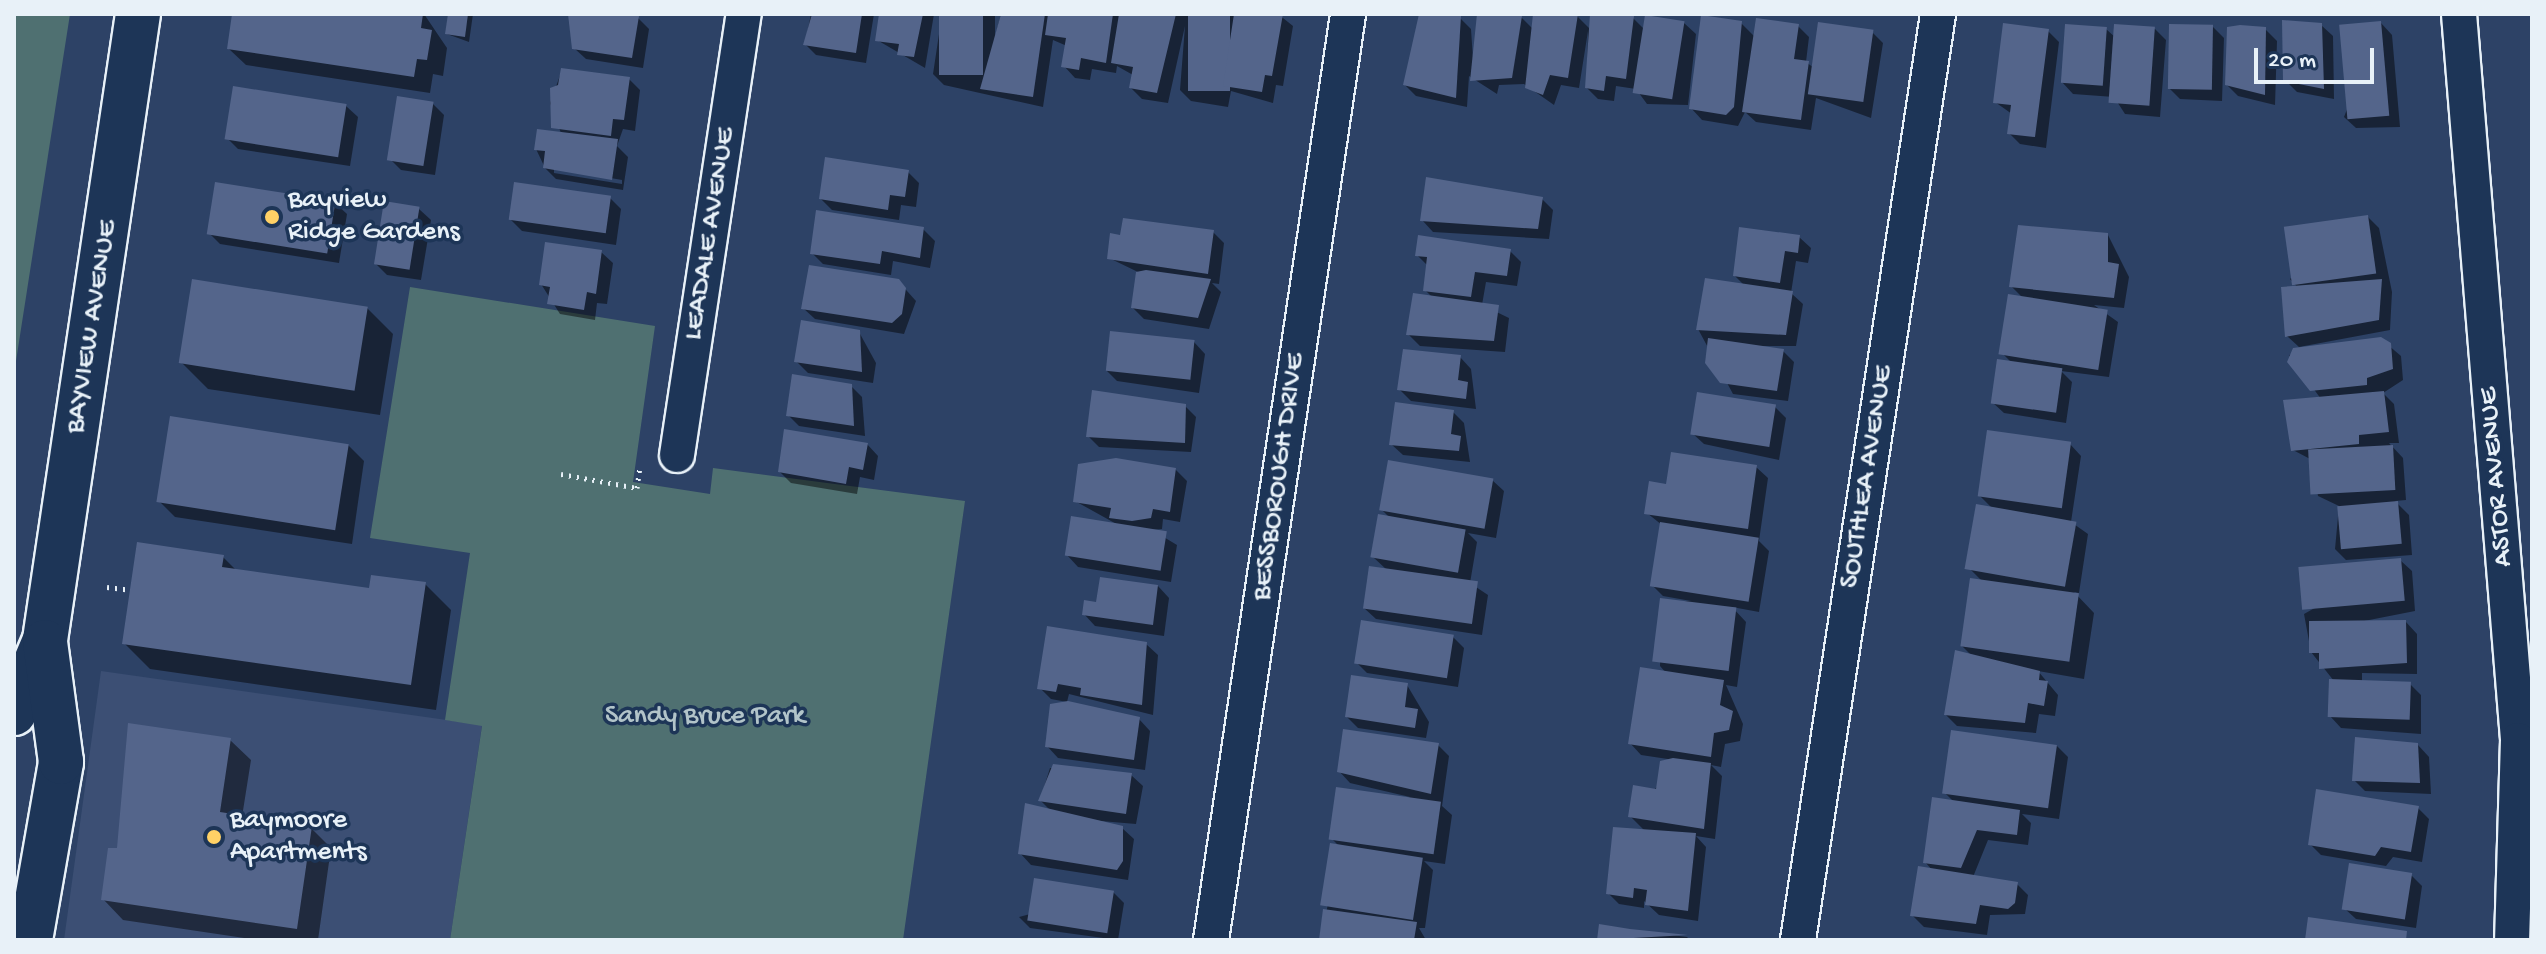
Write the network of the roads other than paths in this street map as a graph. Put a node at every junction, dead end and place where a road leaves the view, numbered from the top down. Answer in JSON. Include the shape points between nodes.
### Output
{"nodes":[{"id":1,"x":138,"y":14,"type":"edge"},
{"id":2,"x":744,"y":14,"type":"edge"},
{"id":3,"x":1348,"y":14,"type":"edge"},
{"id":4,"x":1938,"y":14,"type":"edge"},
{"id":5,"x":2459,"y":14,"type":"edge"},
{"id":6,"x":677,"y":455,"type":"dead end"},
{"id":7,"x":45,"y":640,"type":"junction"},
{"id":8,"x":14,"y":713,"type":"edge"},
{"id":9,"x":30,"y":940,"type":"edge"},
{"id":10,"x":1211,"y":940,"type":"edge"},
{"id":11,"x":1798,"y":940,"type":"edge"},
{"id":12,"x":2512,"y":940,"type":"edge"}],
"edges":[{"from":1,"to":7,"type":"main road","name":"BAYVIEW AVENUE"},
{"from":2,"to":6,"type":"street","name":"LEADALE AVENUE"},
{"from":3,"to":10,"type":"street","name":"BESSBOROUGH DRIVE"},
{"from":4,"to":11,"type":"street","name":"SOUTHLEA AVENUE"},
{"from":5,"to":12,"type":"street","name":"ASTOR AVENUE","via":[[2518,740]]},
{"from":7,"to":8,"type":"main road","name":"BAYVIEW AVENUE"},
{"from":7,"to":9,"type":"main road","name":"BAYVIEW AVENUE","via":[[61,762]]}]}
